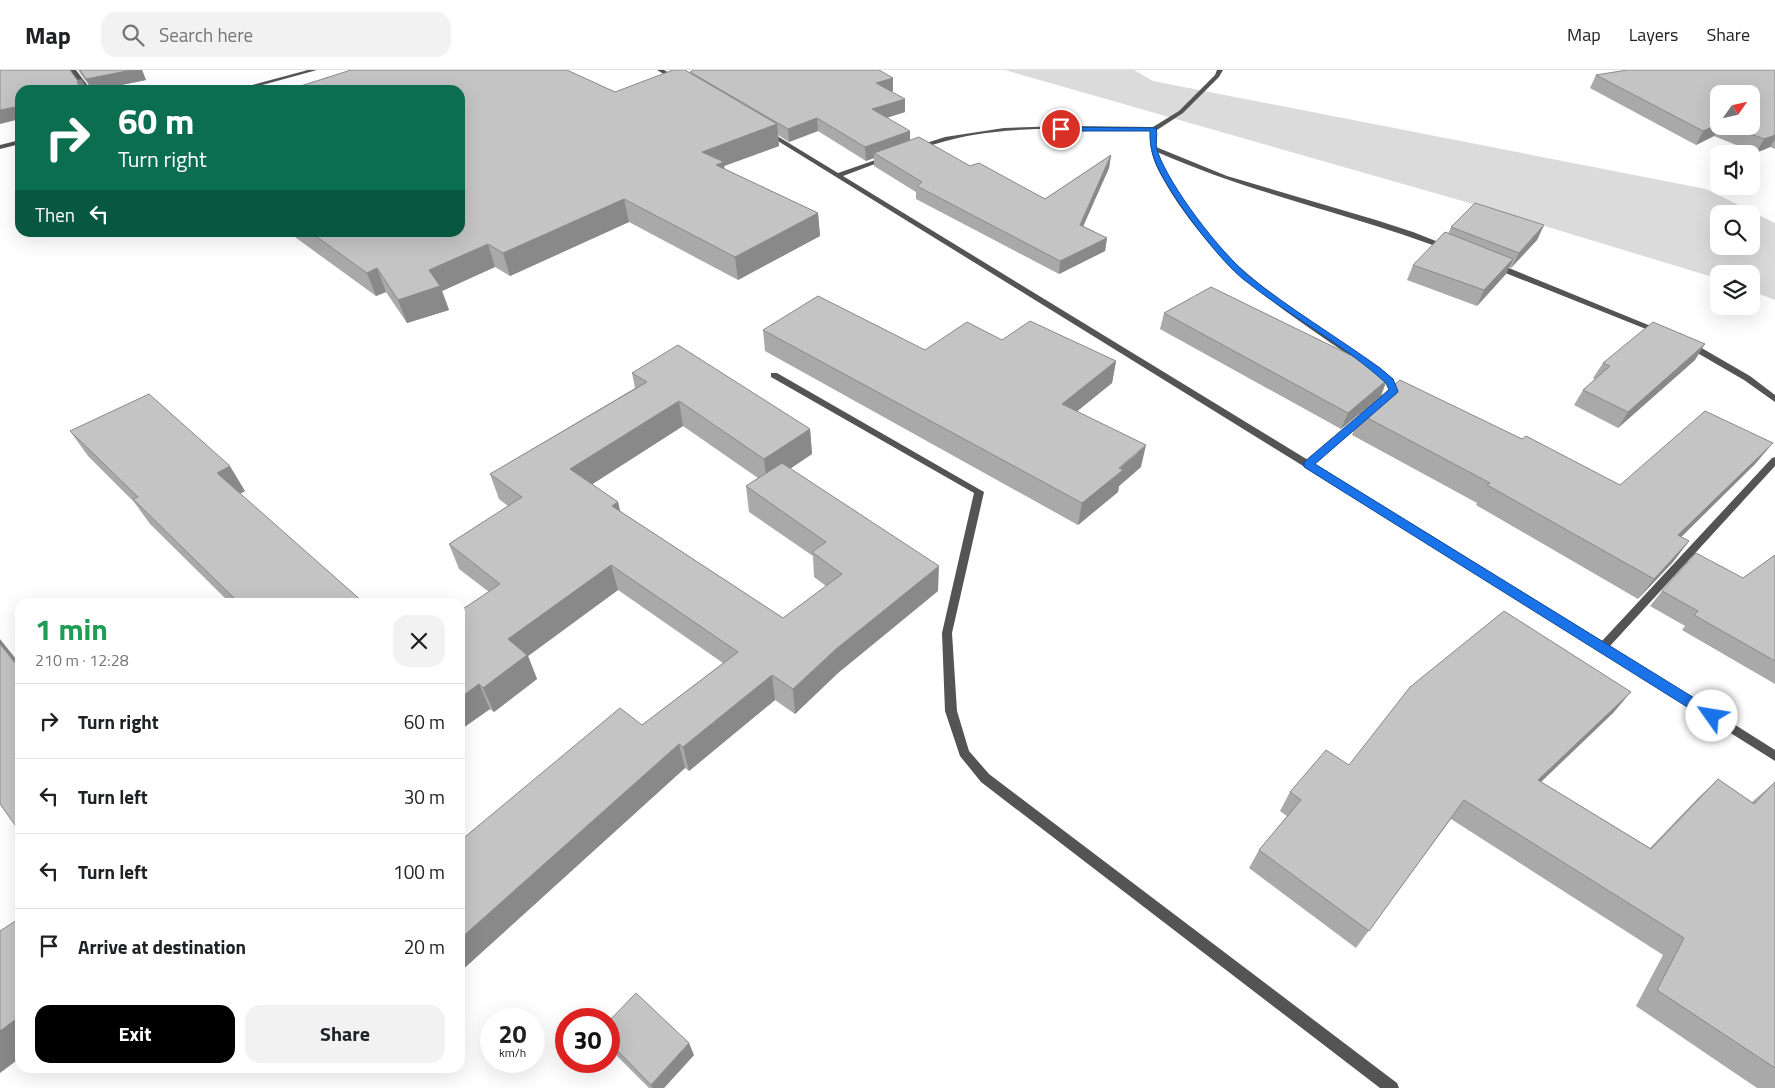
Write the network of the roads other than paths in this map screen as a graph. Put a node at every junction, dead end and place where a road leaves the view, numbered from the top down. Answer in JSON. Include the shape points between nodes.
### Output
{"nodes":[{"id":1,"x":73,"y":70,"type":"edge"},
{"id":2,"x":314,"y":70,"type":"edge"},
{"id":3,"x":660,"y":70,"type":"edge"},
{"id":4,"x":1220,"y":70,"type":"edge"},
{"id":5,"x":681,"y":82,"type":"edge"},
{"id":6,"x":84,"y":85,"type":"edge"},
{"id":7,"x":256,"y":85,"type":"edge"},
{"id":8,"x":755,"y":125,"type":"edge"},
{"id":9,"x":1154,"y":129,"type":"junction"},
{"id":10,"x":15,"y":143,"type":"edge"},
{"id":11,"x":0,"y":147,"type":"edge"},
{"id":12,"x":1153,"y":148,"type":"junction"},
{"id":13,"x":908,"y":150,"type":"edge"},
{"id":14,"x":890,"y":156,"type":"edge"},
{"id":15,"x":839,"y":175,"type":"junction"},
{"id":16,"x":1458,"y":251,"type":"edge"},
{"id":17,"x":1485,"y":262,"type":"edge"},
{"id":18,"x":1668,"y":334,"type":"edge"},
{"id":19,"x":1686,"y":343,"type":"edge"},
{"id":20,"x":774,"y":375,"type":"dead end"},
{"id":21,"x":1775,"y":399,"type":"edge"},
{"id":22,"x":1379,"y":403,"type":"edge"},
{"id":23,"x":1372,"y":409,"type":"edge"},
{"id":24,"x":1775,"y":460,"type":"edge"},
{"id":25,"x":1308,"y":465,"type":"junction"},
{"id":26,"x":1603,"y":647,"type":"junction"},
{"id":27,"x":1775,"y":756,"type":"edge"},
{"id":28,"x":1392,"y":1088,"type":"edge"}],
"edges":[{"from":1,"to":6,"type":"street"},
{"from":2,"to":7,"type":"street"},
{"from":3,"to":5,"type":"street"},
{"from":4,"to":9,"type":"street","via":[[1181,112]]},
{"from":8,"to":15,"type":"street"},
{"from":9,"to":12,"type":"street"},
{"from":9,"to":13,"type":"street","via":[[1008,130],[965,134]]},
{"from":10,"to":11,"type":"street"},
{"from":12,"to":16,"type":"street","via":[[1246,184],[1402,230]]},
{"from":12,"to":22,"type":"street","via":[[1183,204],[1245,277],[1390,381],[1394,391]]},
{"from":14,"to":15,"type":"street"},
{"from":15,"to":25,"type":"street"},
{"from":17,"to":18,"type":"street"},
{"from":19,"to":21,"type":"street","via":[[1747,378]]},
{"from":20,"to":28,"type":"street","via":[[978,492],[947,633],[950,710],[964,753],[985,778]]},
{"from":23,"to":25,"type":"street"},
{"from":24,"to":26,"type":"street"},
{"from":25,"to":26,"type":"street"},
{"from":26,"to":27,"type":"street"}]}
